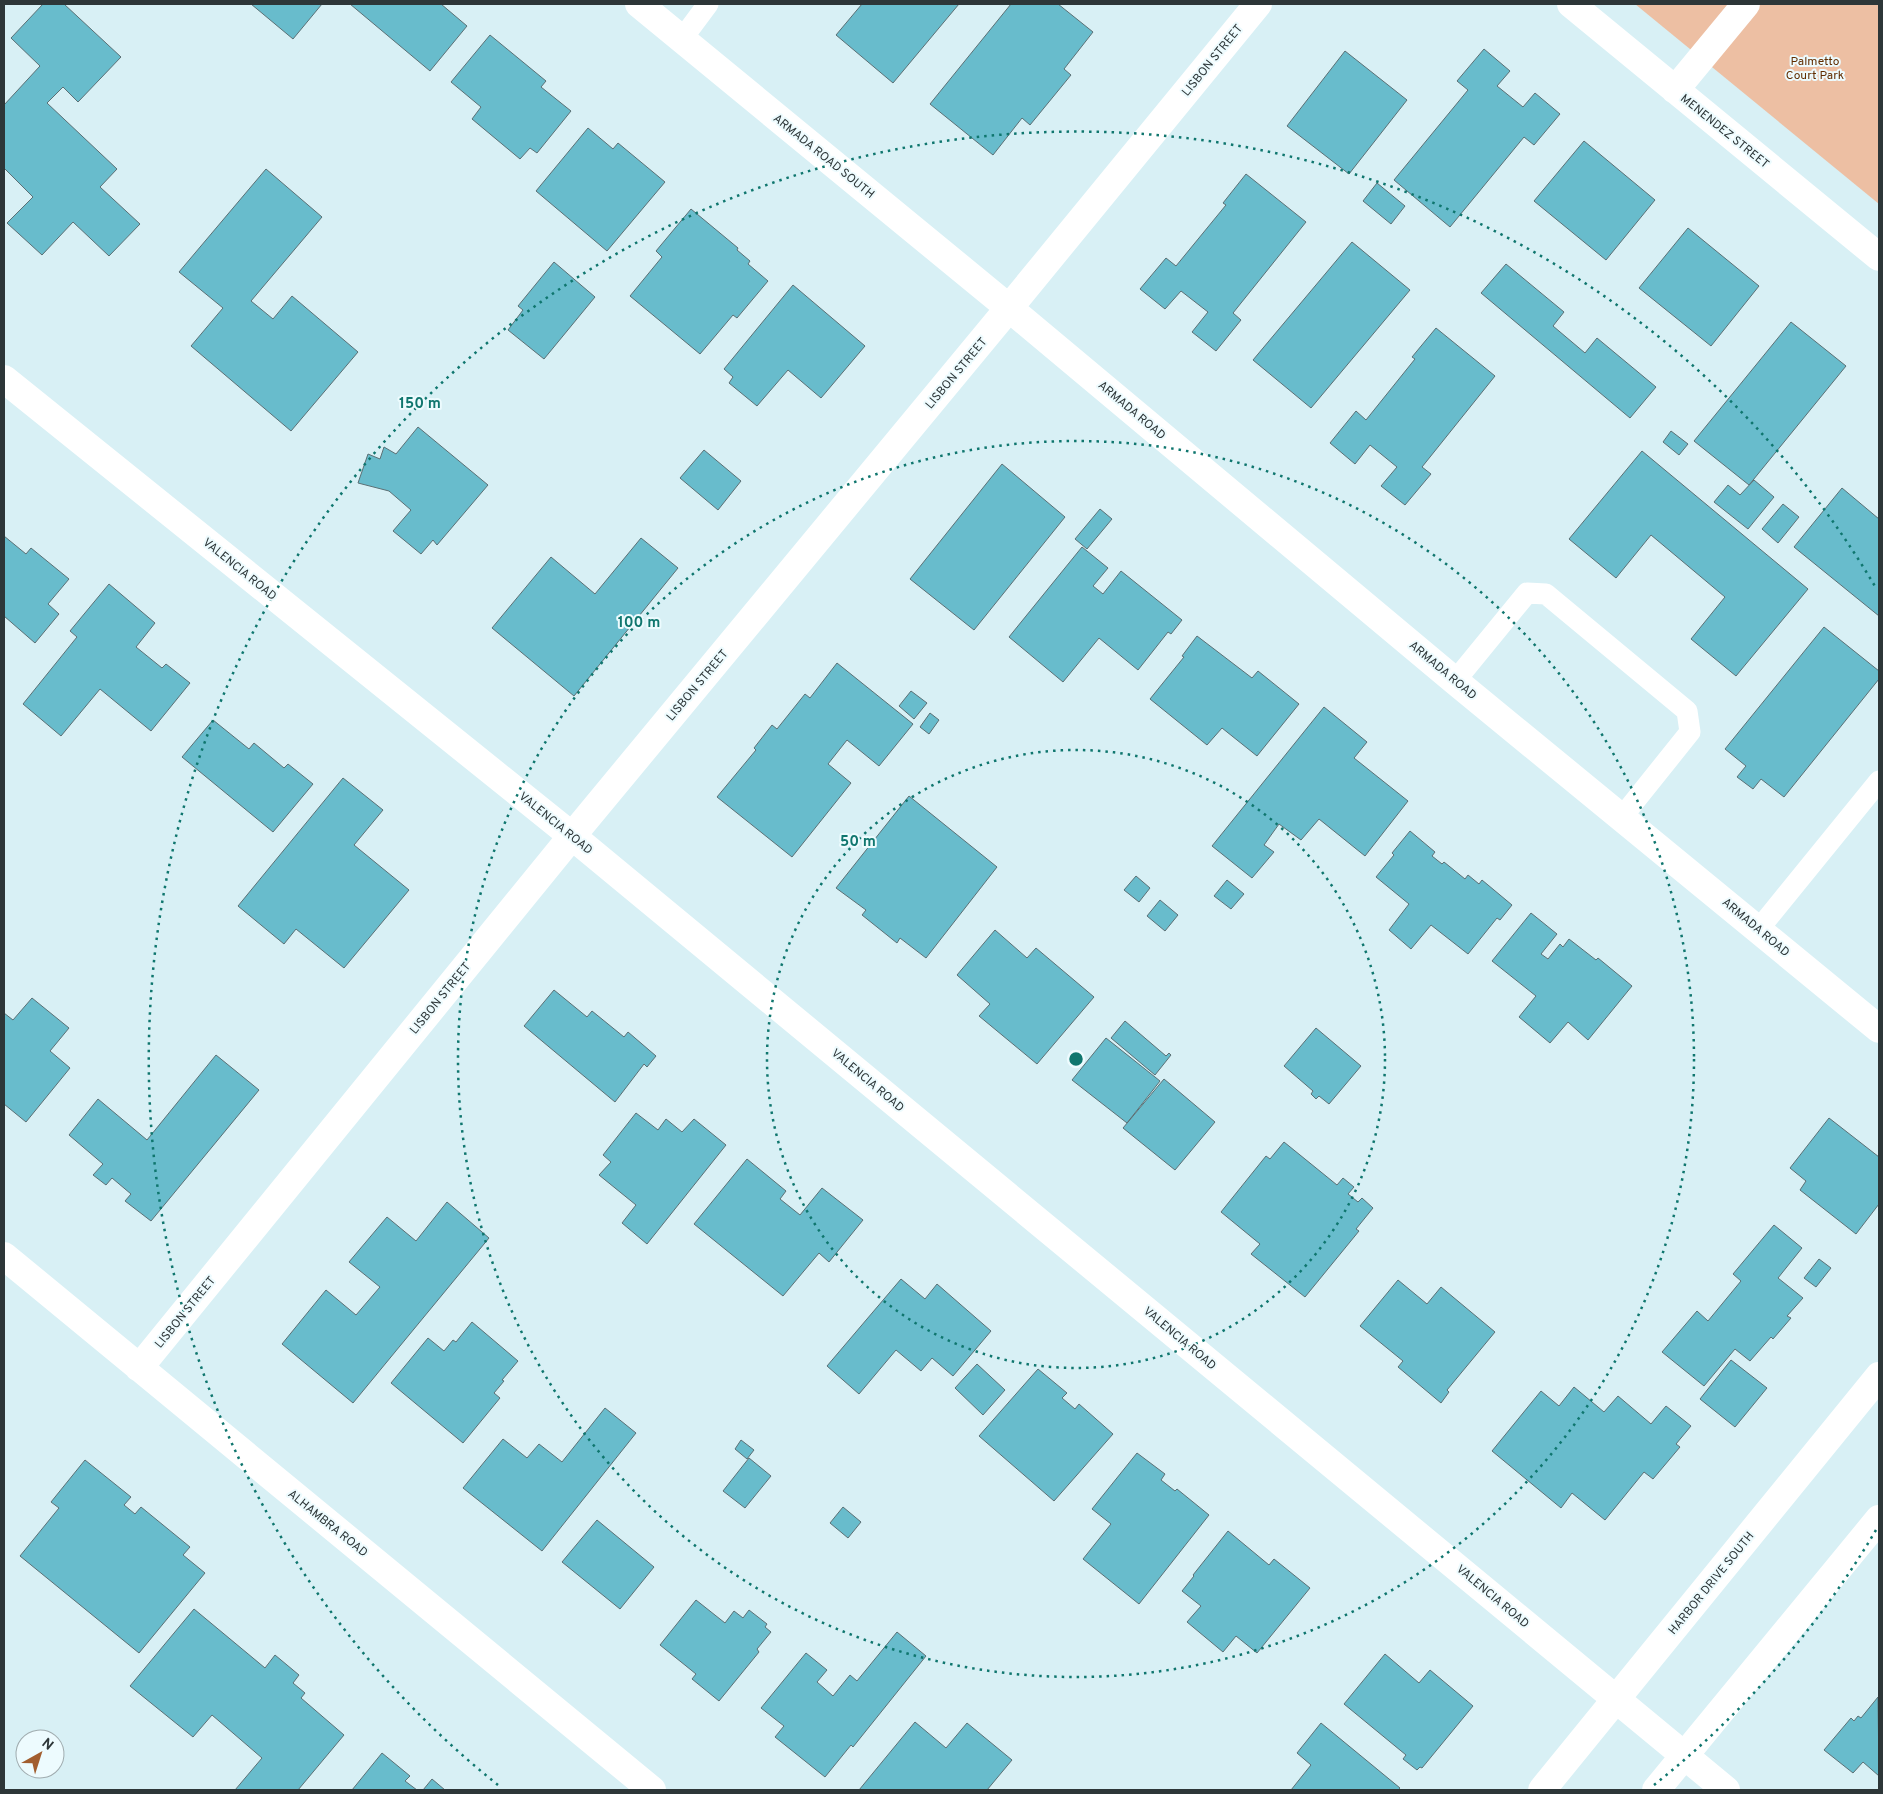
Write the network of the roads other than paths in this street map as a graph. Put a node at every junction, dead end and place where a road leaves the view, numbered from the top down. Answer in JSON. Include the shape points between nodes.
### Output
{"nodes":[{"id":1,"x":638,"y":4,"type":"edge"},
{"id":2,"x":708,"y":4,"type":"edge"},
{"id":3,"x":1258,"y":4,"type":"edge"},
{"id":4,"x":1571,"y":4,"type":"edge"},
{"id":5,"x":1746,"y":4,"type":"edge"},
{"id":6,"x":682,"y":39,"type":"junction"},
{"id":7,"x":1675,"y":90,"type":"junction"},
{"id":8,"x":1879,"y":257,"type":"edge"},
{"id":9,"x":1009,"y":308,"type":"junction"},
{"id":10,"x":4,"y":379,"type":"edge"},
{"id":11,"x":1455,"y":681,"type":"junction"},
{"id":12,"x":1879,"y":781,"type":"edge"},
{"id":13,"x":1622,"y":817,"type":"junction"},
{"id":14,"x":572,"y":836,"type":"junction"},
{"id":15,"x":1758,"y":930,"type":"junction"},
{"id":16,"x":1879,"y":1029,"type":"edge"},
{"id":17,"x":4,"y":1256,"type":"edge"},
{"id":18,"x":139,"y":1368,"type":"junction"},
{"id":19,"x":1879,"y":1376,"type":"edge"},
{"id":20,"x":1879,"y":1519,"type":"edge"},
{"id":21,"x":1616,"y":1699,"type":"junction"},
{"id":22,"x":1684,"y":1757,"type":"junction"},
{"id":23,"x":652,"y":1790,"type":"edge"},
{"id":24,"x":1542,"y":1790,"type":"edge"},
{"id":25,"x":1656,"y":1790,"type":"edge"},
{"id":26,"x":1726,"y":1790,"type":"edge"}],
"edges":[{"from":1,"to":6,"type":"street","name":"ARMADA ROAD SOUTH"},
{"from":2,"to":6,"type":"lane"},
{"from":3,"to":9,"type":"street","name":"LISBON STREET"},
{"from":4,"to":7,"type":"street","name":"MENENDEZ STREET"},
{"from":5,"to":7,"type":"street"},
{"from":6,"to":9,"type":"street","name":"ARMADA ROAD SOUTH"},
{"from":7,"to":8,"type":"street","name":"MENENDEZ STREET"},
{"from":9,"to":11,"type":"street","name":"ARMADA ROAD"},
{"from":9,"to":14,"type":"street","name":"LISBON STREET"},
{"from":10,"to":14,"type":"street","name":"VALENCIA ROAD"},
{"from":11,"to":13,"type":"street","name":"ARMADA ROAD"},
{"from":11,"to":13,"type":"lane","via":[[1527,593],[1546,594],[1687,710],[1690,732]]},
{"from":12,"to":15,"type":"lane"},
{"from":13,"to":15,"type":"street","name":"ARMADA ROAD"},
{"from":14,"to":18,"type":"street","name":"LISBON STREET"},
{"from":14,"to":21,"type":"street","name":"VALENCIA ROAD"},
{"from":15,"to":16,"type":"street","name":"ARMADA ROAD"},
{"from":17,"to":18,"type":"street","name":"ALHAMBRA ROAD"},
{"from":18,"to":23,"type":"street","name":"ALHAMBRA ROAD"},
{"from":19,"to":21,"type":"street","name":"HARBOR DRIVE SOUTH"},
{"from":20,"to":22,"type":"street"},
{"from":21,"to":22,"type":"street","name":"VALENCIA ROAD"},
{"from":21,"to":24,"type":"street","name":"HARBOR DRIVE SOUTH"},
{"from":22,"to":25,"type":"street"},
{"from":22,"to":26,"type":"street","name":"VALENCIA ROAD"}]}
